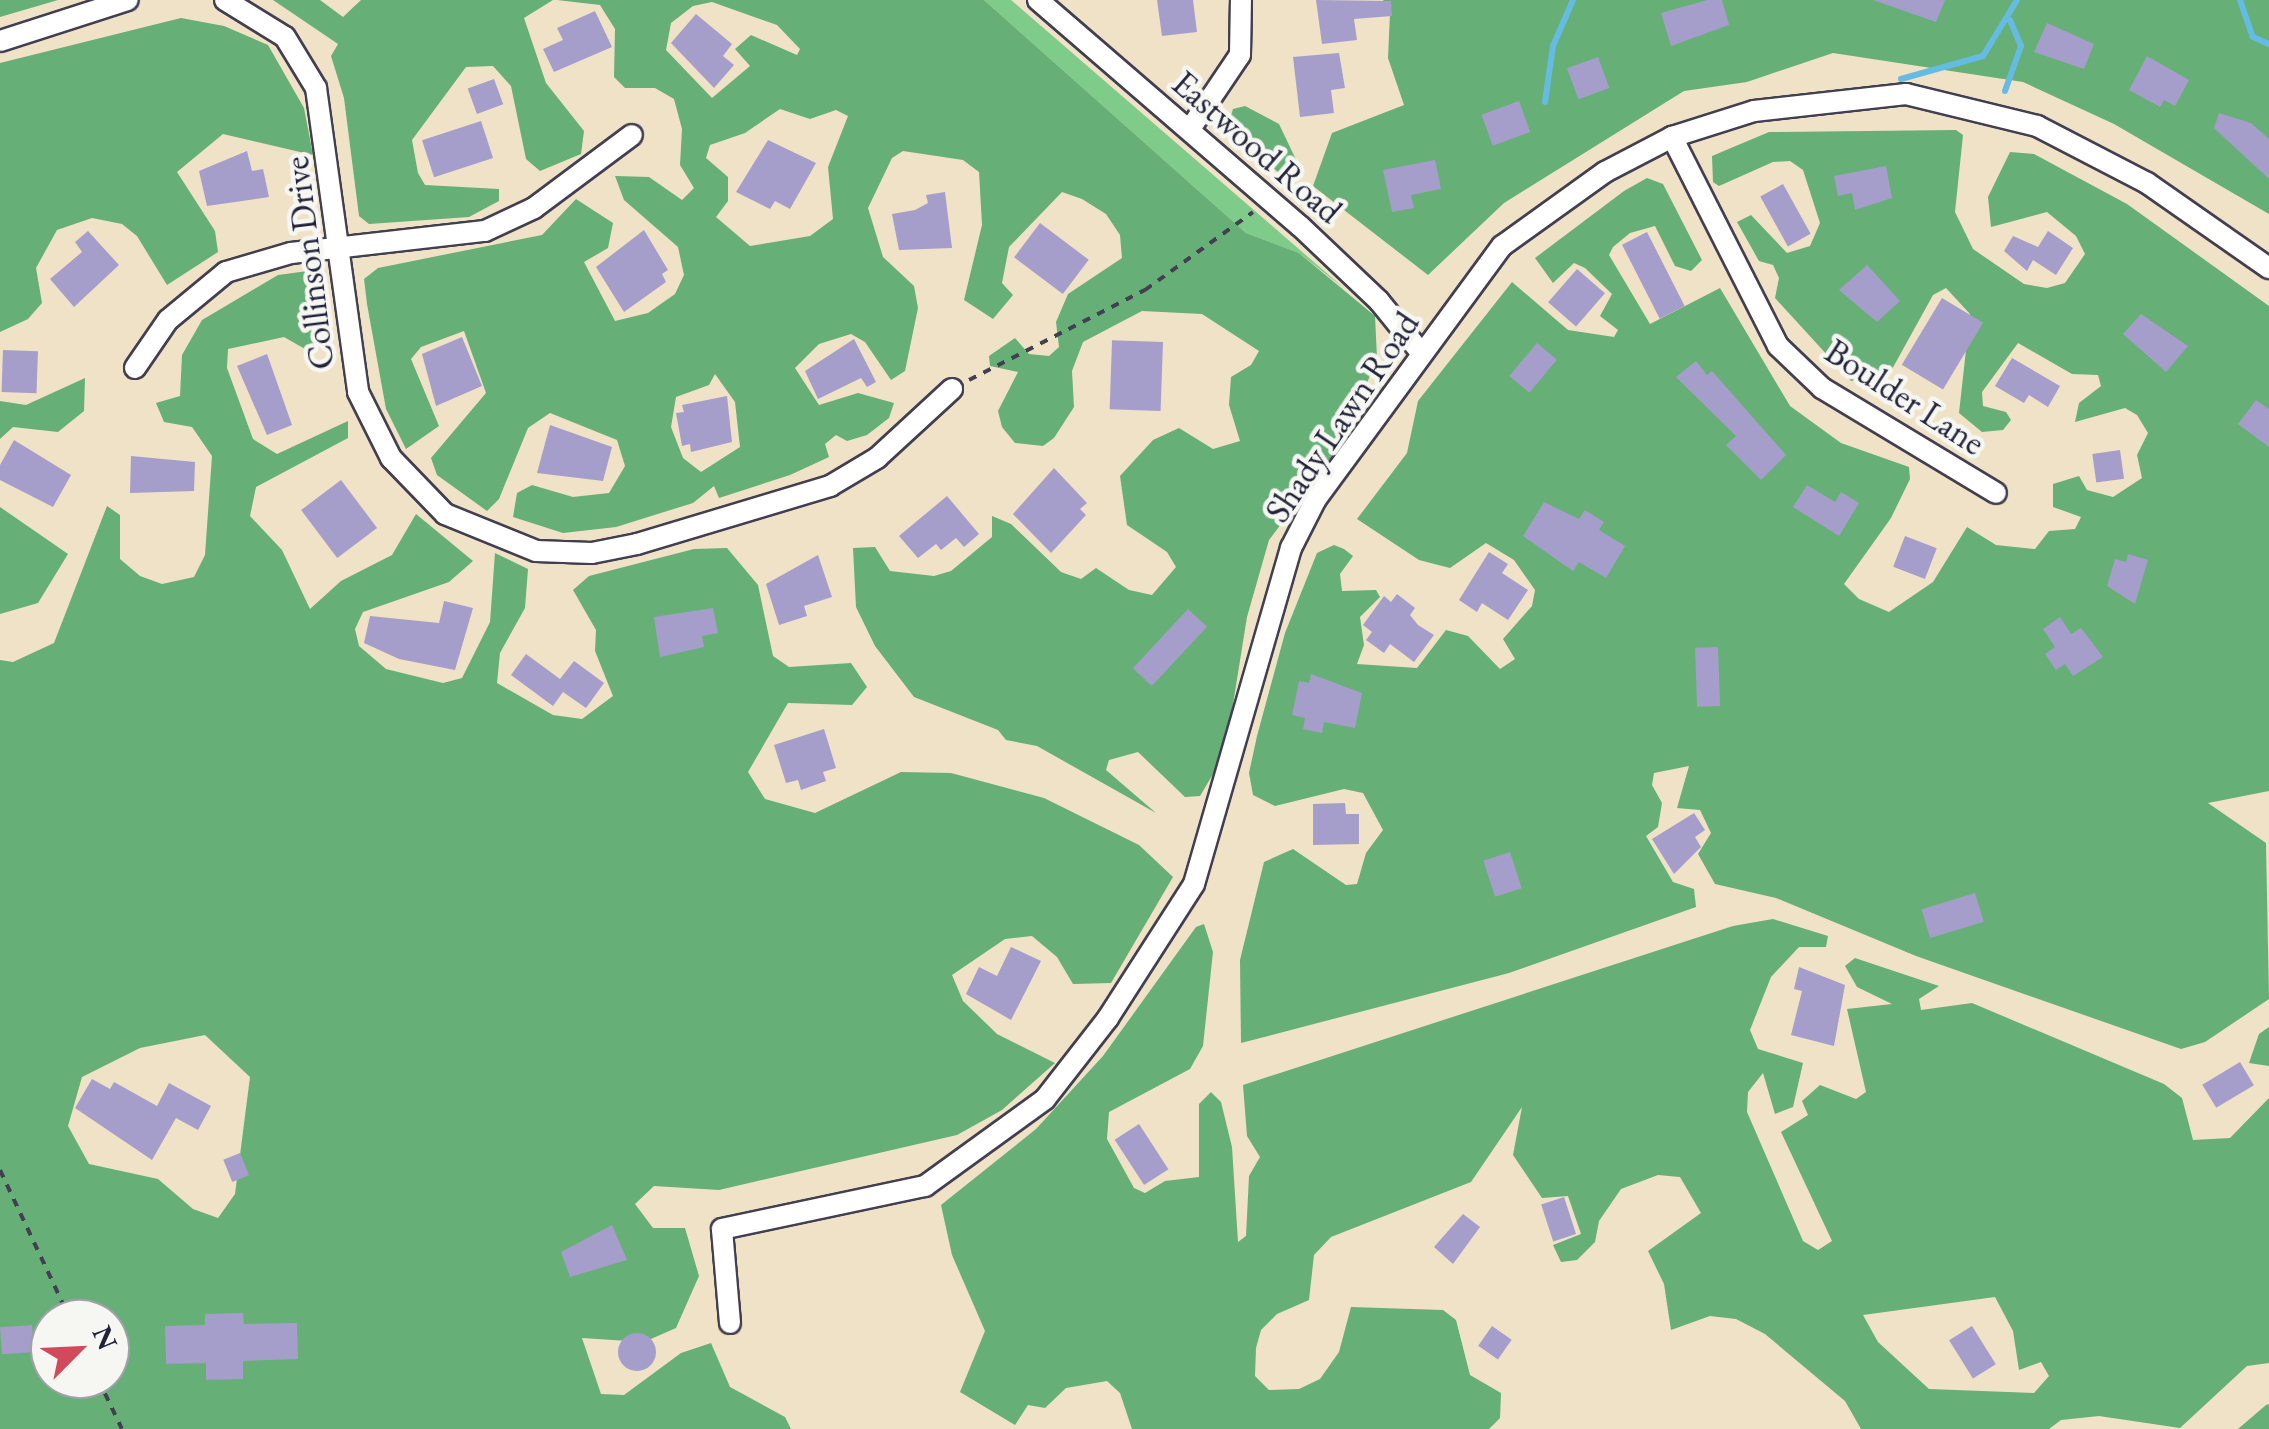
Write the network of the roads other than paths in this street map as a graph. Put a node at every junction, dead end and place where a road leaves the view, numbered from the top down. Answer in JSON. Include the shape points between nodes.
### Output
{"nodes":[{"id":1,"x":128,"y":0,"type":"edge"},
{"id":2,"x":225,"y":0,"type":"edge"},
{"id":3,"x":1038,"y":0,"type":"edge"},
{"id":4,"x":1241,"y":0,"type":"edge"},
{"id":5,"x":0,"y":40,"type":"edge"},
{"id":6,"x":1190,"y":130,"type":"junction"},
{"id":7,"x":632,"y":135,"type":"dead end"},
{"id":8,"x":1672,"y":137,"type":"junction"},
{"id":9,"x":338,"y":247,"type":"junction"},
{"id":10,"x":2269,"y":268,"type":"edge"},
{"id":11,"x":1422,"y":354,"type":"junction"},
{"id":12,"x":135,"y":368,"type":"dead end"},
{"id":13,"x":952,"y":389,"type":"road end"},
{"id":14,"x":1996,"y":494,"type":"dead end"},
{"id":15,"x":730,"y":1324,"type":"dead end"}],
"edges":[{"from":1,"to":5,"type":"street"},
{"from":2,"to":9,"type":"street","name":"Collinson Drive","via":[[285,37],[316,88]]},
{"from":3,"to":6,"type":"street","name":"Eastwood Road"},
{"from":4,"to":6,"type":"street","via":[[1240,55]]},
{"from":6,"to":11,"type":"street","name":"Eastwood Road","via":[[1379,301]]},
{"from":7,"to":9,"type":"street","via":[[534,208],[484,231]]},
{"from":8,"to":10,"type":"street","name":"Shady Lawn Road","via":[[1754,110],[1906,94],[2037,126],[2146,183]]},
{"from":8,"to":11,"type":"street","name":"Shady Lawn Road","via":[[1605,172],[1502,246]]},
{"from":8,"to":14,"type":"street","name":"Boulder Lane","via":[[1778,346],[1822,388]]},
{"from":9,"to":12,"type":"street","via":[[226,272],[168,320]]},
{"from":9,"to":13,"type":"street","name":"Collinson Drive","via":[[348,353],[358,392],[391,458],[445,514],[536,551],[592,554],[830,486],[878,458]]},
{"from":11,"to":15,"type":"street","name":"Shady Lawn Road","via":[[1316,500],[1292,548],[1194,884],[1108,1018],[1045,1099],[925,1186],[722,1229]]}]}
